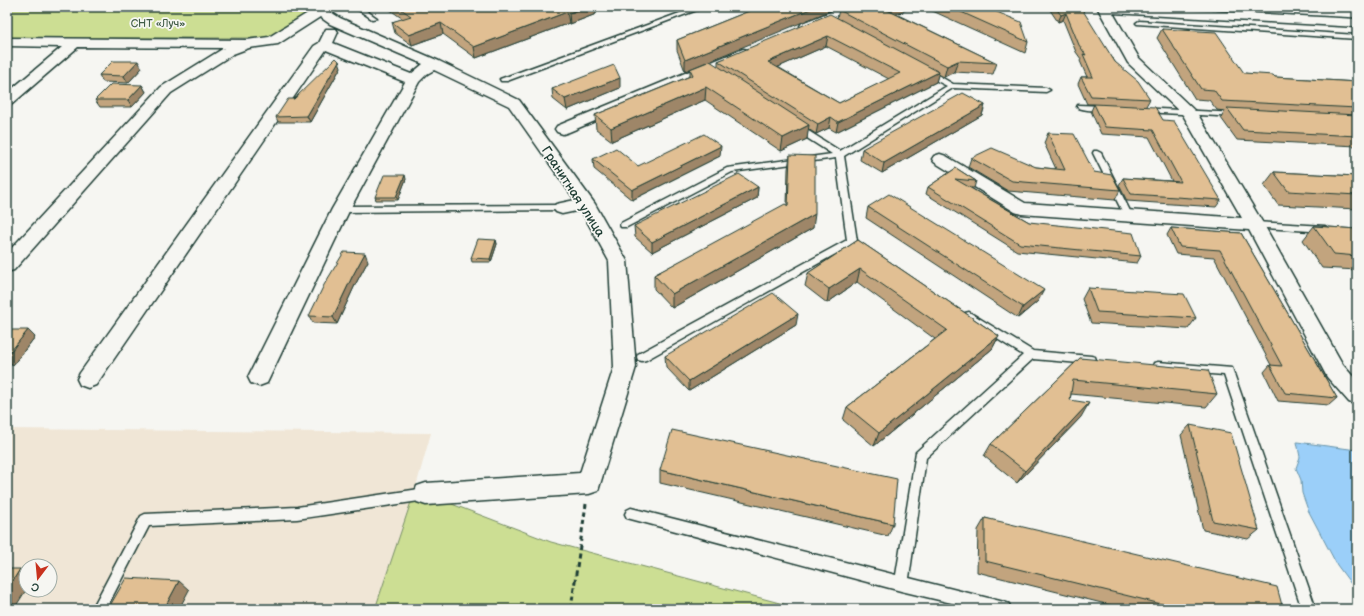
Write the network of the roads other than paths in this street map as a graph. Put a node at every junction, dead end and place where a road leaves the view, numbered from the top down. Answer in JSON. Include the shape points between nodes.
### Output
{"nodes":[{"id":1,"x":357,"y":7,"type":"edge"},
{"id":2,"x":702,"y":7,"type":"edge"},
{"id":3,"x":854,"y":7,"type":"edge"},
{"id":4,"x":1104,"y":8,"type":"edge"},
{"id":5,"x":317,"y":9,"type":"edge"},
{"id":6,"x":374,"y":18,"type":"dead end"},
{"id":7,"x":335,"y":21,"type":"junction"},
{"id":8,"x":1139,"y":23,"type":"dead end"},
{"id":9,"x":1357,"y":23,"type":"edge"},
{"id":10,"x":798,"y":30,"type":"edge"},
{"id":11,"x":1357,"y":37,"type":"edge"},
{"id":12,"x":7,"y":42,"type":"edge"},
{"id":13,"x":75,"y":42,"type":"junction"},
{"id":14,"x":247,"y":44,"type":"junction"},
{"id":15,"x":326,"y":45,"type":"junction"},
{"id":16,"x":756,"y":48,"type":"edge"},
{"id":17,"x":434,"y":64,"type":"junction"},
{"id":18,"x":917,"y":67,"type":"edge"},
{"id":19,"x":504,"y":79,"type":"dead end"},
{"id":20,"x":413,"y":80,"type":"junction"},
{"id":21,"x":952,"y":86,"type":"junction"},
{"id":22,"x":1046,"y":90,"type":"dead end"},
{"id":23,"x":7,"y":102,"type":"edge"},
{"id":24,"x":1081,"y":107,"type":"dead end"},
{"id":25,"x":1112,"y":109,"type":"edge"},
{"id":26,"x":1135,"y":110,"type":"edge"},
{"id":27,"x":1189,"y":113,"type":"junction"},
{"id":28,"x":1245,"y":115,"type":"edge"},
{"id":29,"x":787,"y":121,"type":"edge"},
{"id":30,"x":563,"y":129,"type":"dead end"},
{"id":31,"x":1097,"y":153,"type":"dead end"},
{"id":32,"x":840,"y":156,"type":"junction"},
{"id":33,"x":940,"y":159,"type":"dead end"},
{"id":34,"x":586,"y":204,"type":"junction"},
{"id":35,"x":562,"y":208,"type":"joint"},
{"id":36,"x":341,"y":209,"type":"junction"},
{"id":37,"x":1128,"y":215,"type":"junction"},
{"id":38,"x":624,"y":225,"type":"dead end"},
{"id":39,"x":1255,"y":225,"type":"junction"},
{"id":40,"x":1333,"y":229,"type":"edge"},
{"id":41,"x":7,"y":265,"type":"edge"},
{"id":42,"x":958,"y":309,"type":"edge"},
{"id":43,"x":1031,"y":356,"type":"junction"},
{"id":44,"x":642,"y":357,"type":"dead end"},
{"id":45,"x":1102,"y":361,"type":"edge"},
{"id":46,"x":1149,"y":365,"type":"edge"},
{"id":47,"x":259,"y":377,"type":"dead end"},
{"id":48,"x":88,"y":379,"type":"dead end"},
{"id":49,"x":1357,"y":396,"type":"edge"},
{"id":50,"x":426,"y":494,"type":"joint"},
{"id":51,"x":631,"y":514,"type":"dead end"},
{"id":52,"x":901,"y":584,"type":"junction"},
{"id":53,"x":99,"y":609,"type":"edge"},
{"id":54,"x":1004,"y":609,"type":"edge"},
{"id":55,"x":1309,"y":609,"type":"edge"}],
"edges":[{"from":1,"to":6,"type":"lane"},
{"from":2,"to":19,"type":"lane"},
{"from":3,"to":10,"type":"street","via":[[829,20]]},
{"from":4,"to":9,"type":"street"},
{"from":4,"to":27,"type":"street","via":[[1133,60]]},
{"from":5,"to":7,"type":"street","name":"Гранитная улица"},
{"from":5,"to":14,"type":"street","via":[[272,41]]},
{"from":7,"to":15,"type":"street"},
{"from":7,"to":17,"type":"street","name":"Гранитная улица"},
{"from":8,"to":11,"type":"lane"},
{"from":12,"to":13,"type":"street"},
{"from":13,"to":14,"type":"street"},
{"from":13,"to":23,"type":"street"},
{"from":14,"to":41,"type":"street","via":[[228,51],[166,90]]},
{"from":15,"to":20,"type":"street"},
{"from":15,"to":48,"type":"street","via":[[319,49]]},
{"from":16,"to":30,"type":"street","via":[[710,71]]},
{"from":17,"to":20,"type":"street"},
{"from":17,"to":34,"type":"street","name":"Гранитная улица","via":[[514,103]]},
{"from":18,"to":21,"type":"lane"},
{"from":20,"to":36,"type":"street"},
{"from":21,"to":22,"type":"lane"},
{"from":21,"to":32,"type":"lane"},
{"from":24,"to":25,"type":"lane"},
{"from":26,"to":27,"type":"lane"},
{"from":27,"to":28,"type":"lane"},
{"from":27,"to":39,"type":"street"},
{"from":29,"to":32,"type":"lane"},
{"from":31,"to":37,"type":"lane"},
{"from":32,"to":38,"type":"lane","via":[[730,170]]},
{"from":32,"to":44,"type":"lane","via":[[856,244]]},
{"from":33,"to":37,"type":"street","via":[[1021,208]]},
{"from":34,"to":35,"type":"street"},
{"from":34,"to":50,"type":"street","name":"Гранитная улица","via":[[618,261],[625,367],[589,484]]},
{"from":35,"to":36,"type":"lane"},
{"from":36,"to":47,"type":"street"},
{"from":37,"to":39,"type":"street"},
{"from":39,"to":40,"type":"lane"},
{"from":39,"to":49,"type":"street","via":[[1335,372]]},
{"from":42,"to":43,"type":"lane"},
{"from":43,"to":45,"type":"lane"},
{"from":43,"to":52,"type":"lane","via":[[920,456]]},
{"from":46,"to":55,"type":"lane","via":[[1228,371]]},
{"from":50,"to":53,"type":"lane","via":[[297,512],[145,520]]},
{"from":51,"to":52,"type":"lane"},
{"from":52,"to":54,"type":"lane"}]}
